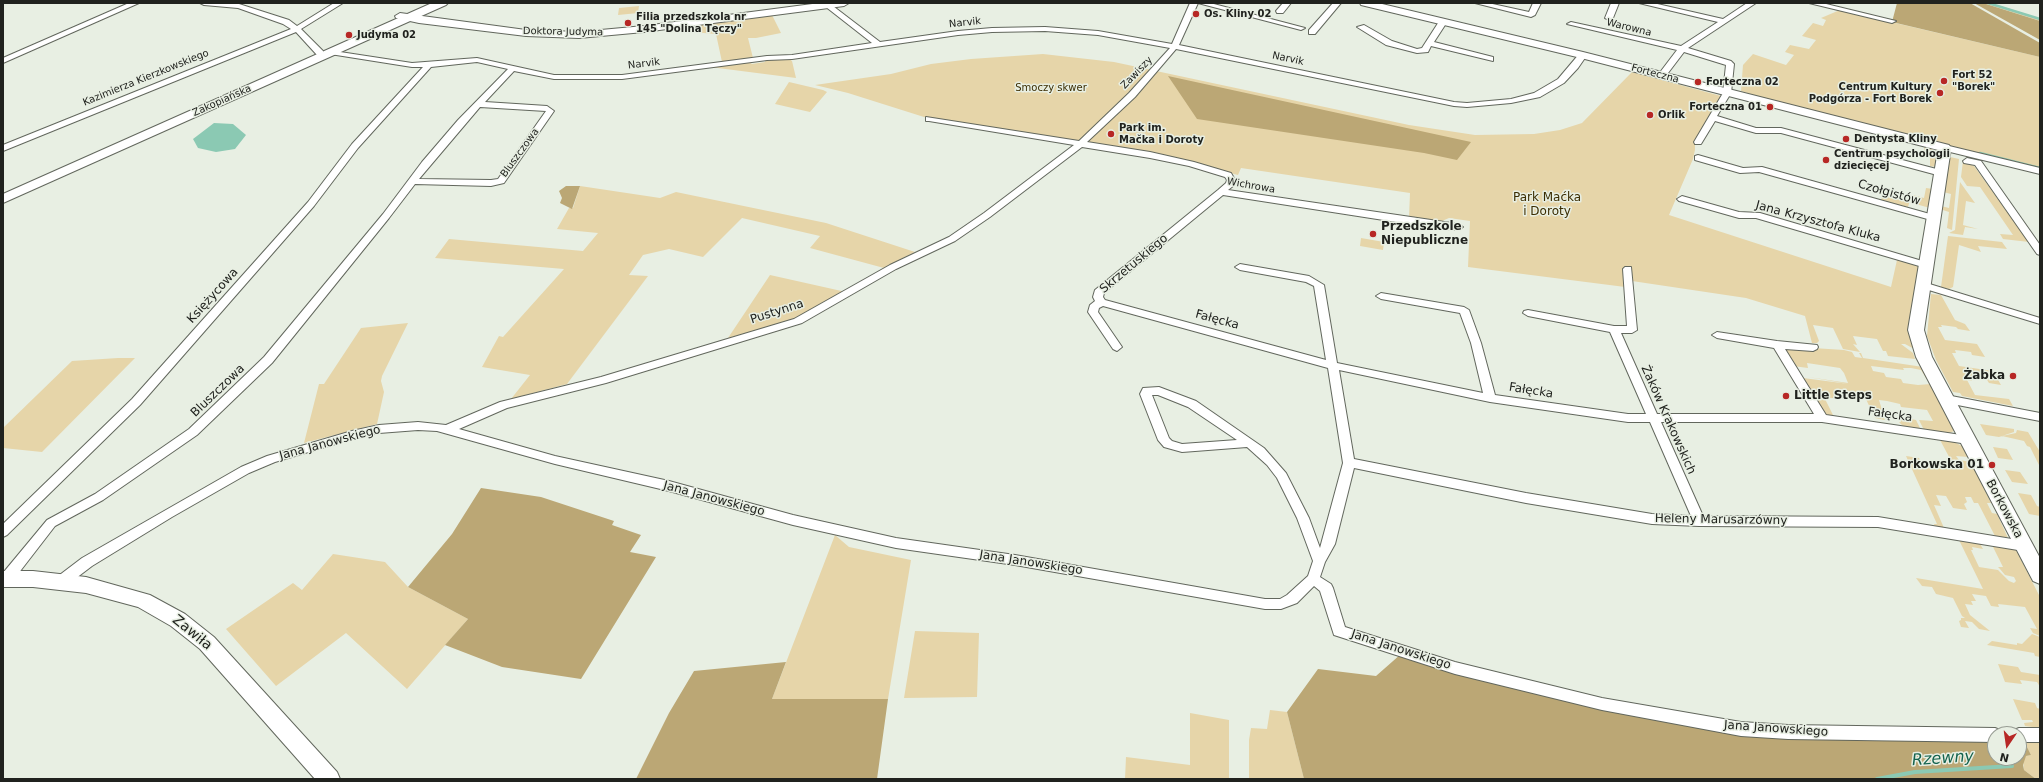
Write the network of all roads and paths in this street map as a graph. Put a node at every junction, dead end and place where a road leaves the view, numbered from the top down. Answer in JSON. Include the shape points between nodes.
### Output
{"nodes":[{"id":1,"x":130,"y":3,"type":"edge"},
{"id":2,"x":204,"y":3,"type":"edge"},
{"id":3,"x":339,"y":3,"type":"edge"},
{"id":4,"x":431,"y":3,"type":"edge"},
{"id":5,"x":442,"y":3,"type":"edge"},
{"id":6,"x":844,"y":3,"type":"edge"},
{"id":7,"x":1194,"y":3,"type":"edge"},
{"id":8,"x":1202,"y":3,"type":"edge"},
{"id":9,"x":1287,"y":3,"type":"edge"},
{"id":10,"x":1337,"y":3,"type":"edge"},
{"id":11,"x":1365,"y":3,"type":"edge"},
{"id":12,"x":1479,"y":3,"type":"edge"},
{"id":13,"x":1537,"y":3,"type":"edge"},
{"id":14,"x":1615,"y":3,"type":"edge"},
{"id":15,"x":1643,"y":3,"type":"edge"},
{"id":16,"x":1752,"y":3,"type":"edge"},
{"id":17,"x":1813,"y":3,"type":"edge"},
{"id":18,"x":241,"y":4,"type":"edge"},
{"id":19,"x":830,"y":5,"type":"junction"},
{"id":20,"x":1280,"y":11,"type":"dead end"},
{"id":21,"x":403,"y":18,"type":"junction"},
{"id":22,"x":1609,"y":18,"type":"dead end"},
{"id":23,"x":1724,"y":21,"type":"junction"},
{"id":24,"x":1892,"y":21,"type":"dead end"},
{"id":25,"x":1443,"y":22,"type":"junction"},
{"id":26,"x":1571,"y":24,"type":"dead end"},
{"id":27,"x":1361,"y":27,"type":"dead end"},
{"id":28,"x":1301,"y":28,"type":"dead end"},
{"id":29,"x":297,"y":29,"type":"junction"},
{"id":30,"x":1312,"y":32,"type":"dead end"},
{"id":31,"x":878,"y":44,"type":"junction"},
{"id":32,"x":1429,"y":44,"type":"junction"},
{"id":33,"x":1175,"y":46,"type":"junction"},
{"id":34,"x":1682,"y":49,"type":"junction"},
{"id":35,"x":325,"y":52,"type":"junction"},
{"id":36,"x":1583,"y":55,"type":"junction"},
{"id":37,"x":1490,"y":59,"type":"dead end"},
{"id":38,"x":3,"y":61,"type":"edge"},
{"id":39,"x":429,"y":65,"type":"junction"},
{"id":40,"x":513,"y":68,"type":"junction"},
{"id":41,"x":1662,"y":76,"type":"junction"},
{"id":42,"x":1727,"y":93,"type":"junction"},
{"id":43,"x":479,"y":104,"type":"junction"},
{"id":44,"x":1714,"y":118,"type":"junction"},
{"id":45,"x":929,"y":119,"type":"dead end"},
{"id":46,"x":1698,"y":142,"type":"dead end"},
{"id":47,"x":1079,"y":145,"type":"junction"},
{"id":48,"x":3,"y":148,"type":"edge"},
{"id":49,"x":1945,"y":148,"type":"junction"},
{"id":50,"x":1698,"y":158,"type":"dead end"},
{"id":51,"x":1967,"y":161,"type":"dead end"},
{"id":52,"x":2040,"y":171,"type":"edge"},
{"id":53,"x":1941,"y":173,"type":"junction"},
{"id":54,"x":411,"y":181,"type":"junction"},
{"id":55,"x":1221,"y":192,"type":"junction"},
{"id":56,"x":3,"y":194,"type":"edge"},
{"id":57,"x":3,"y":199,"type":"edge"},
{"id":58,"x":1682,"y":199,"type":"dead end"},
{"id":59,"x":1934,"y":218,"type":"junction"},
{"id":60,"x":1458,"y":227,"type":"dead end"},
{"id":61,"x":2039,"y":248,"type":"edge"},
{"id":62,"x":1926,"y":265,"type":"junction"},
{"id":63,"x":1240,"y":267,"type":"dead end"},
{"id":64,"x":1628,"y":269,"type":"dead end"},
{"id":65,"x":1923,"y":285,"type":"junction"},
{"id":66,"x":1381,"y":296,"type":"dead end"},
{"id":67,"x":1101,"y":302,"type":"junction"},
{"id":68,"x":1528,"y":313,"type":"dead end"},
{"id":69,"x":2040,"y":321,"type":"edge"},
{"id":70,"x":1614,"y":329,"type":"junction"},
{"id":71,"x":1717,"y":335,"type":"dead end"},
{"id":72,"x":1777,"y":344,"type":"junction"},
{"id":73,"x":1813,"y":346,"type":"dead end"},
{"id":74,"x":1117,"y":347,"type":"dead end"},
{"id":75,"x":1331,"y":365,"type":"junction"},
{"id":76,"x":1490,"y":398,"type":"junction"},
{"id":77,"x":1946,"y":399,"type":"junction"},
{"id":78,"x":2040,"y":417,"type":"edge"},
{"id":79,"x":1822,"y":418,"type":"junction"},
{"id":80,"x":1654,"y":419,"type":"junction"},
{"id":81,"x":448,"y":429,"type":"junction"},
{"id":82,"x":1968,"y":440,"type":"junction"},
{"id":83,"x":1248,"y":443,"type":"junction"},
{"id":84,"x":1349,"y":463,"type":"junction"},
{"id":85,"x":1699,"y":521,"type":"junction"},
{"id":86,"x":3,"y":532,"type":"edge"},
{"id":87,"x":2024,"y":546,"type":"junction"},
{"id":88,"x":1319,"y":561,"type":"junction"},
{"id":89,"x":2040,"y":576,"type":"edge"},
{"id":90,"x":5,"y":579,"type":"edge"},
{"id":91,"x":1313,"y":579,"type":"junction"},
{"id":92,"x":62,"y":581,"type":"junction"},
{"id":93,"x":1987,"y":735,"type":"edge"},
{"id":94,"x":2027,"y":735,"type":"edge"},
{"id":95,"x":2040,"y":736,"type":"edge"},
{"id":96,"x":329,"y":779,"type":"edge"}],
"edges":[{"from":1,"to":38,"type":"street"},
{"from":2,"to":18,"type":"street"},
{"from":3,"to":29,"type":"street","name":"Kazimierza Kierzkowskiego"},
{"from":4,"to":21,"type":"main road","name":"Zakopiańska"},
{"from":5,"to":21,"type":"main road","name":"Zakopiańska"},
{"from":6,"to":19,"type":"street","name":"Doktora Judyma"},
{"from":7,"to":33,"type":"street","name":"Zawiszy"},
{"from":8,"to":28,"type":"street"},
{"from":9,"to":20,"type":"street"},
{"from":10,"to":30,"type":"street"},
{"from":11,"to":25,"type":"street","name":"Forteczna"},
{"from":12,"to":13,"type":"street","via":[[1531,15]]},
{"from":14,"to":22,"type":"street"},
{"from":15,"to":23,"type":"street"},
{"from":16,"to":23,"type":"street"},
{"from":17,"to":24,"type":"street"},
{"from":18,"to":29,"type":"street"},
{"from":19,"to":21,"type":"street","name":"Doktora Judyma","via":[[579,35],[526,33]]},
{"from":19,"to":31,"type":"street"},
{"from":21,"to":35,"type":"main road","name":"Zakopiańska"},
{"from":23,"to":34,"type":"street"},
{"from":25,"to":32,"type":"street"},
{"from":25,"to":36,"type":"street","name":"Forteczna"},
{"from":26,"to":34,"type":"street","name":"Warowna"},
{"from":27,"to":32,"type":"street","via":[[1404,49],[1425,50]]},
{"from":29,"to":35,"type":"street"},
{"from":29,"to":48,"type":"street","name":"Kazimierza Kierzkowskiego"},
{"from":31,"to":33,"type":"street","name":"Narvik","via":[[958,33],[1016,29],[1098,33]]},
{"from":31,"to":40,"type":"street","name":"Narvik","via":[[622,77],[554,77]]},
{"from":32,"to":37,"type":"street"},
{"from":33,"to":36,"type":"street","name":"Narvik","via":[[1460,104],[1511,101],[1537,95],[1561,80]]},
{"from":33,"to":47,"type":"street","name":"Zawiszy","via":[[1154,72]]},
{"from":34,"to":41,"type":"street"},
{"from":34,"to":42,"type":"street","name":"Warowna","via":[[1730,64]]},
{"from":35,"to":39,"type":"street","name":"Narvik","via":[[412,65]]},
{"from":35,"to":56,"type":"main road","name":"Zakopiańska"},
{"from":35,"to":57,"type":"main road","name":"Zakopiańska"},
{"from":36,"to":41,"type":"street","name":"Forteczna"},
{"from":39,"to":40,"type":"street","name":"Narvik","via":[[477,60]]},
{"from":39,"to":86,"type":"street","name":"Księżycowa","via":[[359,140],[311,204],[136,402]]},
{"from":40,"to":43,"type":"street","name":"Bluszczowa"},
{"from":41,"to":42,"type":"street","name":"Forteczna"},
{"from":42,"to":44,"type":"street"},
{"from":42,"to":49,"type":"street","name":"Forteczna"},
{"from":43,"to":54,"type":"street","name":"Bluszczowa"},
{"from":43,"to":54,"type":"street","name":"Bluszczowa","via":[[547,108],[550,111],[501,181]]},
{"from":44,"to":46,"type":"street"},
{"from":44,"to":53,"type":"street","via":[[1756,130],[1781,131]]},
{"from":45,"to":47,"type":"street","name":"Wichrowa"},
{"from":47,"to":55,"type":"street","name":"Wichrowa","via":[[1150,155],[1221,172],[1228,175],[1231,180]]},
{"from":47,"to":81,"type":"street","name":"Pustynna","via":[[966,230],[893,267],[798,321],[602,380],[504,405]]},
{"from":49,"to":52,"type":"street"},
{"from":49,"to":53,"type":"street","name":"Borkowska"},
{"from":50,"to":59,"type":"street","name":"Czołgistów","via":[[1744,171],[1759,169]]},
{"from":51,"to":61,"type":"street","via":[[1978,163]]},
{"from":53,"to":59,"type":"street","name":"Borkowska"},
{"from":54,"to":90,"type":"street","name":"Bluszczowa","via":[[386,216],[281,345],[238,390],[175,446],[99,497],[51,524]]},
{"from":55,"to":60,"type":"street","name":"Wichrowa"},
{"from":55,"to":67,"type":"street","name":"Skrzetuskiego","via":[[1100,291],[1098,297]]},
{"from":58,"to":62,"type":"street","name":"Jana Krzysztofa Kluka","via":[[1739,215],[1757,216]]},
{"from":59,"to":62,"type":"street","name":"Borkowska"},
{"from":62,"to":65,"type":"street","name":"Borkowska"},
{"from":63,"to":75,"type":"street","via":[[1309,279],[1319,285]]},
{"from":64,"to":70,"type":"street","via":[[1632,330]]},
{"from":65,"to":69,"type":"street"},
{"from":65,"to":77,"type":"street","name":"Borkowska","via":[[1916,330],[1924,357]]},
{"from":66,"to":76,"type":"street","via":[[1464,310],[1476,343]]},
{"from":67,"to":74,"type":"street","name":"Skrzetuskiego","via":[[1094,307],[1093,312]]},
{"from":67,"to":75,"type":"street","name":"Fałęcka"},
{"from":68,"to":70,"type":"street"},
{"from":70,"to":80,"type":"street","name":"Żaków Krakowskich"},
{"from":71,"to":72,"type":"street"},
{"from":72,"to":73,"type":"street"},
{"from":72,"to":79,"type":"street"},
{"from":75,"to":76,"type":"street","name":"Fałęcka"},
{"from":75,"to":84,"type":"street"},
{"from":76,"to":80,"type":"street","name":"Fałęcka","via":[[1615,417]]},
{"from":77,"to":78,"type":"street"},
{"from":77,"to":82,"type":"street","name":"Borkowska"},
{"from":79,"to":80,"type":"street","name":"Fałęcka"},
{"from":79,"to":82,"type":"street","name":"Fałęcka"},
{"from":80,"to":85,"type":"street","name":"Żaków Krakowskich"},
{"from":81,"to":91,"type":"street","name":"Jana Janowskiego","via":[[555,460],[676,488],[793,520],[903,544],[1051,566],[1265,604],[1281,604],[1292,599]]},
{"from":81,"to":92,"type":"street","name":"Jana Janowskiego","via":[[418,426],[379,429],[270,459],[244,470],[168,514],[87,562]]},
{"from":82,"to":87,"type":"street","name":"Borkowska"},
{"from":83,"to":83,"type":"street","via":[[1182,448],[1168,444],[1164,440],[1147,391],[1159,391],[1192,404]]},
{"from":83,"to":88,"type":"street","via":[[1271,462],[1282,476],[1303,518]]},
{"from":84,"to":85,"type":"street","name":"Heleny Marusarzówny","via":[[1622,514],[1674,521]]},
{"from":84,"to":88,"type":"street","via":[[1329,544]]},
{"from":85,"to":87,"type":"street","name":"Heleny Marusarzówny","via":[[1878,522]]},
{"from":87,"to":89,"type":"street","name":"Borkowska"},
{"from":88,"to":91,"type":"street"},
{"from":90,"to":92,"type":"street","name":"Zawiła"},
{"from":91,"to":93,"type":"street","name":"Jana Janowskiego","via":[[1326,588],[1339,631],[1455,668],[1602,704],[1741,729]]},
{"from":92,"to":96,"type":"street","name":"Zawiła","via":[[143,601],[195,632]]},
{"from":94,"to":95,"type":"street"}]}
